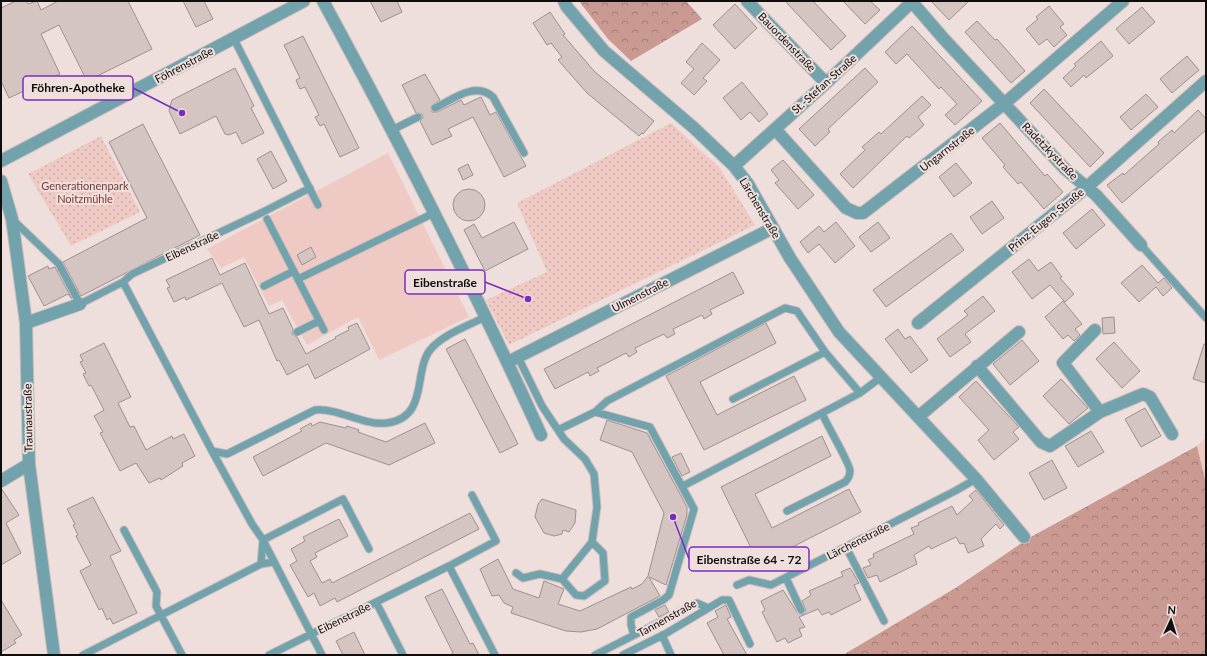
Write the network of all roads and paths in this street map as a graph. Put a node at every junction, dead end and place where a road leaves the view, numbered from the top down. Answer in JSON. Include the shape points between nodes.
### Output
{"nodes":[{"id":1,"x":304,"y":1,"type":"edge"},
{"id":2,"x":323,"y":1,"type":"edge"},
{"id":3,"x":564,"y":1,"type":"edge"},
{"id":4,"x":747,"y":1,"type":"edge"},
{"id":5,"x":912,"y":1,"type":"edge"},
{"id":6,"x":1123,"y":1,"type":"edge"},
{"id":7,"x":234,"y":39,"type":"junction"},
{"id":8,"x":1206,"y":81,"type":"edge"},
{"id":9,"x":826,"y":84,"type":"junction"},
{"id":10,"x":1005,"y":104,"type":"junction"},
{"id":11,"x":435,"y":108,"type":"dead end"},
{"id":12,"x":418,"y":117,"type":"dead end"},
{"id":13,"x":775,"y":129,"type":"junction"},
{"id":14,"x":392,"y":130,"type":"junction"},
{"id":15,"x":524,"y":153,"type":"dead end"},
{"id":16,"x":1,"y":161,"type":"edge"},
{"id":17,"x":734,"y":166,"type":"junction"},
{"id":18,"x":1,"y":181,"type":"edge"},
{"id":19,"x":1086,"y":187,"type":"junction"},
{"id":20,"x":310,"y":188,"type":"junction"},
{"id":21,"x":318,"y":205,"type":"dead end"},
{"id":22,"x":434,"y":213,"type":"junction"},
{"id":23,"x":12,"y":219,"type":"junction"},
{"id":24,"x":267,"y":220,"type":"dead end"},
{"id":25,"x":773,"y":228,"type":"junction"},
{"id":26,"x":1141,"y":245,"type":"joint"},
{"id":27,"x":294,"y":271,"type":"junction"},
{"id":28,"x":298,"y":279,"type":"junction"},
{"id":29,"x":123,"y":282,"type":"junction"},
{"id":30,"x":264,"y":286,"type":"dead end"},
{"id":31,"x":80,"y":304,"type":"junction"},
{"id":32,"x":485,"y":317,"type":"junction"},
{"id":33,"x":1206,"y":318,"type":"edge"},
{"id":34,"x":319,"y":321,"type":"junction"},
{"id":35,"x":26,"y":323,"type":"junction"},
{"id":36,"x":918,"y":323,"type":"dead end"},
{"id":37,"x":324,"y":330,"type":"dead end"},
{"id":38,"x":1095,"y":330,"type":"dead end"},
{"id":39,"x":297,"y":332,"type":"dead end"},
{"id":40,"x":1018,"y":332,"type":"dead end"},
{"id":41,"x":825,"y":352,"type":"junction"},
{"id":42,"x":513,"y":360,"type":"junction"},
{"id":43,"x":977,"y":366,"type":"junction"},
{"id":44,"x":880,"y":378,"type":"junction"},
{"id":45,"x":860,"y":392,"type":"junction"},
{"id":46,"x":733,"y":399,"type":"dead end"},
{"id":47,"x":595,"y":412,"type":"junction"},
{"id":48,"x":1100,"y":412,"type":"junction"},
{"id":49,"x":822,"y":413,"type":"junction"},
{"id":50,"x":918,"y":417,"type":"junction"},
{"id":51,"x":558,"y":430,"type":"junction"},
{"id":52,"x":1172,"y":434,"type":"dead end"},
{"id":53,"x":541,"y":435,"type":"dead end"},
{"id":54,"x":212,"y":451,"type":"junction"},
{"id":55,"x":29,"y":464,"type":"junction"},
{"id":56,"x":976,"y":479,"type":"junction"},
{"id":57,"x":1,"y":481,"type":"edge"},
{"id":58,"x":683,"y":486,"type":"junction"},
{"id":59,"x":472,"y":495,"type":"dead end"},
{"id":60,"x":787,"y":511,"type":"dead end"},
{"id":61,"x":124,"y":530,"type":"dead end"},
{"id":62,"x":1024,"y":538,"type":"dead end"},
{"id":63,"x":263,"y":540,"type":"junction"},
{"id":64,"x":592,"y":542,"type":"junction"},
{"id":65,"x":846,"y":547,"type":"junction"},
{"id":66,"x":369,"y":549,"type":"dead end"},
{"id":67,"x":274,"y":562,"type":"junction"},
{"id":68,"x":261,"y":564,"type":"junction"},
{"id":69,"x":449,"y":566,"type":"junction"},
{"id":70,"x":516,"y":574,"type":"dead end"},
{"id":71,"x":786,"y":578,"type":"junction"},
{"id":72,"x":562,"y":579,"type":"junction"},
{"id":73,"x":737,"y":584,"type":"dead end"},
{"id":74,"x":376,"y":602,"type":"junction"},
{"id":75,"x":708,"y":608,"type":"junction"},
{"id":76,"x":801,"y":610,"type":"dead end"},
{"id":77,"x":160,"y":615,"type":"junction"},
{"id":78,"x":884,"y":621,"type":"dead end"},
{"id":79,"x":311,"y":634,"type":"junction"},
{"id":80,"x":634,"y":635,"type":"junction"},
{"id":81,"x":662,"y":635,"type":"junction"},
{"id":82,"x":750,"y":644,"type":"dead end"},
{"id":83,"x":54,"y":655,"type":"edge"},
{"id":84,"x":83,"y":655,"type":"edge"},
{"id":85,"x":182,"y":655,"type":"edge"},
{"id":86,"x":269,"y":655,"type":"edge"},
{"id":87,"x":322,"y":655,"type":"edge"},
{"id":88,"x":403,"y":655,"type":"edge"},
{"id":89,"x":496,"y":655,"type":"edge"},
{"id":90,"x":595,"y":655,"type":"edge"},
{"id":91,"x":623,"y":655,"type":"edge"},
{"id":92,"x":672,"y":655,"type":"edge"}],
"edges":[{"from":1,"to":7,"type":"street","name":"Föhrenstraße"},
{"from":2,"to":14,"type":"street"},
{"from":3,"to":17,"type":"street","name":"Lärchenstraße","via":[[604,51]]},
{"from":4,"to":9,"type":"street","name":"Bauordenstraße"},
{"from":5,"to":9,"type":"street","name":"St.-Stefan-Straße"},
{"from":5,"to":10,"type":"street","name":"Radetzkystraße"},
{"from":6,"to":10,"type":"street","name":"Ungarnstraße"},
{"from":7,"to":16,"type":"street","name":"Föhrenstraße"},
{"from":7,"to":20,"type":"lane"},
{"from":8,"to":19,"type":"street","name":"Prinz-Eugen-Straße"},
{"from":9,"to":13,"type":"street","name":"St.-Stefan-Straße"},
{"from":10,"to":13,"type":"street","name":"Ungarnstraße","via":[[869,210],[857,213],[846,208]]},
{"from":10,"to":19,"type":"street","name":"Radetzkystraße","via":[[1064,169]]},
{"from":11,"to":15,"type":"lane","via":[[470,90],[488,92]]},
{"from":12,"to":14,"type":"lane"},
{"from":13,"to":17,"type":"street","name":"St.-Stefan-Straße"},
{"from":14,"to":22,"type":"street"},
{"from":17,"to":25,"type":"street","name":"Lärchenstraße","via":[[748,184]]},
{"from":18,"to":23,"type":"street","name":"Traunaustraße"},
{"from":19,"to":26,"type":"street","name":"Radetzkystraße"},
{"from":19,"to":36,"type":"street","name":"Prinz-Eugen-Straße"},
{"from":20,"to":21,"type":"lane"},
{"from":20,"to":29,"type":"lane","name":"Eibenstraße","via":[[132,274]]},
{"from":22,"to":28,"type":"lane"},
{"from":22,"to":32,"type":"street"},
{"from":23,"to":31,"type":"lane","via":[[59,264]]},
{"from":23,"to":35,"type":"street","name":"Traunaustraße"},
{"from":24,"to":27,"type":"lane"},
{"from":25,"to":42,"type":"street","name":"Ulmenstraße"},
{"from":25,"to":44,"type":"street","name":"Lärchenstraße","via":[[839,332]]},
{"from":26,"to":33,"type":"lane","name":"Radetzkystraße"},
{"from":27,"to":28,"type":"lane"},
{"from":27,"to":30,"type":"lane"},
{"from":28,"to":34,"type":"lane"},
{"from":29,"to":31,"type":"lane","name":"Eibenstraße"},
{"from":29,"to":54,"type":"lane"},
{"from":31,"to":35,"type":"street"},
{"from":32,"to":42,"type":"street"},
{"from":32,"to":54,"type":"lane","via":[[442,339],[430,350],[424,362],[417,400],[400,419],[378,424],[326,409],[315,410],[227,454]]},
{"from":34,"to":37,"type":"lane"},
{"from":34,"to":39,"type":"lane"},
{"from":35,"to":55,"type":"street","name":"Traunaustraße"},
{"from":38,"to":48,"type":"street","via":[[1063,363]]},
{"from":40,"to":43,"type":"street"},
{"from":41,"to":45,"type":"lane"},
{"from":41,"to":46,"type":"lane"},
{"from":41,"to":47,"type":"lane","via":[[797,311],[785,308],[607,400]]},
{"from":42,"to":51,"type":"lane"},
{"from":42,"to":53,"type":"street"},
{"from":43,"to":48,"type":"street","via":[[1041,442],[1050,446]]},
{"from":43,"to":50,"type":"street"},
{"from":44,"to":45,"type":"lane"},
{"from":44,"to":50,"type":"street","name":"Lärchenstraße"},
{"from":45,"to":49,"type":"lane"},
{"from":47,"to":51,"type":"lane"},
{"from":47,"to":58,"type":"lane","via":[[650,427]]},
{"from":48,"to":52,"type":"street","via":[[1143,394],[1150,397]]},
{"from":49,"to":58,"type":"lane"},
{"from":49,"to":60,"type":"lane","via":[[850,467],[849,477],[845,482]]},
{"from":50,"to":56,"type":"street","name":"Lärchenstraße"},
{"from":51,"to":64,"type":"lane","via":[[586,459],[594,474],[597,507]]},
{"from":54,"to":63,"type":"lane"},
{"from":55,"to":57,"type":"street"},
{"from":55,"to":83,"type":"street","name":"Traunaustraße"},
{"from":56,"to":62,"type":"street","name":"Lärchenstraße"},
{"from":56,"to":65,"type":"lane","name":"Lärchenstraße"},
{"from":58,"to":80,"type":"lane","via":[[694,509],[669,595],[631,617],[630,625]]},
{"from":59,"to":69,"type":"lane","name":"Eibenstraße","via":[[496,541]]},
{"from":61,"to":77,"type":"lane","via":[[157,592],[156,606]]},
{"from":63,"to":66,"type":"lane","via":[[343,499]]},
{"from":63,"to":67,"type":"lane"},
{"from":63,"to":68,"type":"lane"},
{"from":64,"to":72,"type":"lane"},
{"from":64,"to":72,"type":"lane","via":[[603,553],[605,581],[584,596],[576,595]]},
{"from":65,"to":71,"type":"lane","name":"Lärchenstraße"},
{"from":65,"to":78,"type":"lane"},
{"from":67,"to":68,"type":"lane"},
{"from":67,"to":79,"type":"lane"},
{"from":68,"to":77,"type":"lane"},
{"from":69,"to":74,"type":"lane","name":"Eibenstraße"},
{"from":69,"to":89,"type":"lane"},
{"from":70,"to":72,"type":"lane","via":[[523,578],[540,574]]},
{"from":71,"to":73,"type":"lane","name":"Lärchenstraße","via":[[771,585],[748,580]]},
{"from":71,"to":76,"type":"lane"},
{"from":74,"to":79,"type":"lane","name":"Eibenstraße"},
{"from":74,"to":88,"type":"lane","name":"Eibenstraße"},
{"from":75,"to":80,"type":"lane","via":[[697,603]]},
{"from":75,"to":81,"type":"lane","name":"Tannenstraße"},
{"from":75,"to":82,"type":"lane","name":"Tannenstraße","via":[[722,600],[729,600]]},
{"from":77,"to":84,"type":"lane"},
{"from":77,"to":85,"type":"lane"},
{"from":79,"to":86,"type":"lane"},
{"from":79,"to":87,"type":"lane"},
{"from":80,"to":90,"type":"lane"},
{"from":81,"to":91,"type":"lane","name":"Tannenstraße"},
{"from":81,"to":92,"type":"lane"}]}
